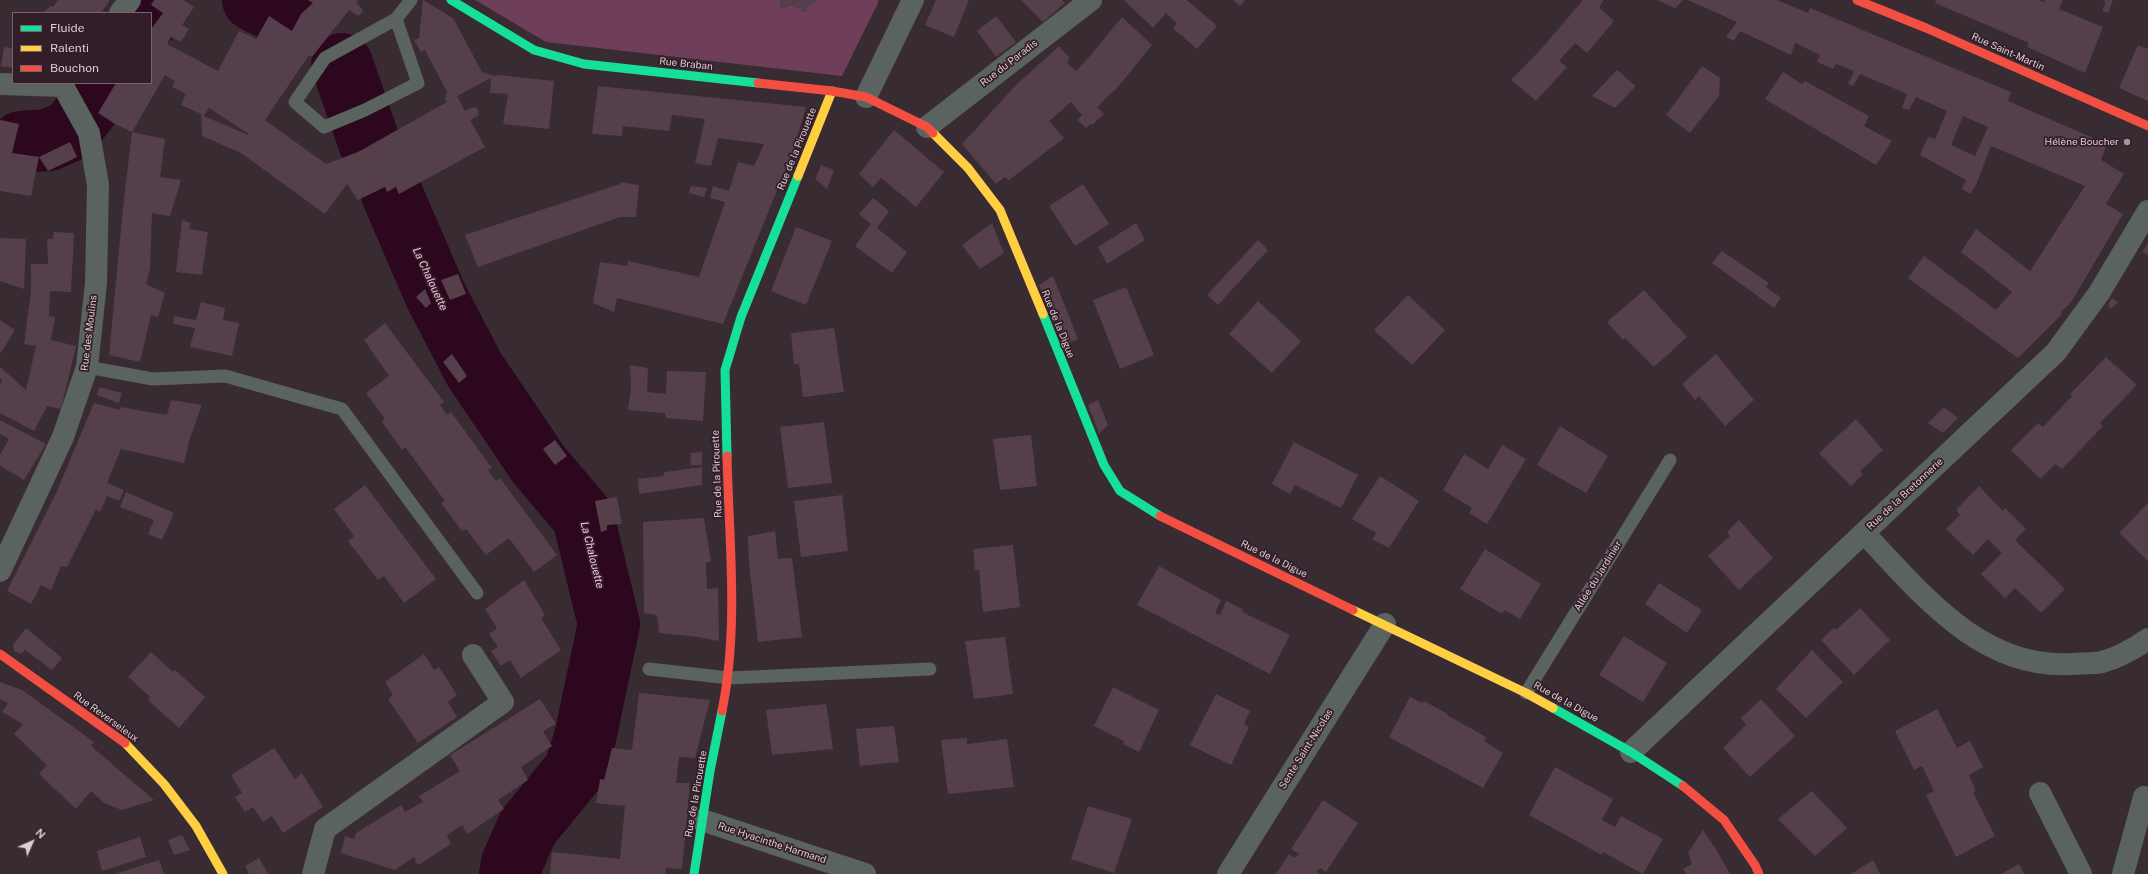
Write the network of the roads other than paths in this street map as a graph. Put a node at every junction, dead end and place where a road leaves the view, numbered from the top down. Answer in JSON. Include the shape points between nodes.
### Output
{"nodes":[{"id":1,"x":130,"y":0,"type":"edge"},
{"id":2,"x":411,"y":0,"type":"edge"},
{"id":3,"x":451,"y":0,"type":"edge"},
{"id":4,"x":913,"y":0,"type":"edge"},
{"id":5,"x":1091,"y":0,"type":"edge"},
{"id":6,"x":1857,"y":0,"type":"edge"},
{"id":7,"x":121,"y":12,"type":"edge"},
{"id":8,"x":396,"y":19,"type":"junction"},
{"id":9,"x":0,"y":84,"type":"edge"},
{"id":10,"x":65,"y":84,"type":"edge"},
{"id":11,"x":832,"y":91,"type":"junction"},
{"id":12,"x":866,"y":97,"type":"junction"},
{"id":13,"x":2148,"y":126,"type":"edge"},
{"id":14,"x":927,"y":127,"type":"junction"},
{"id":15,"x":2148,"y":211,"type":"edge"},
{"id":16,"x":87,"y":367,"type":"junction"},
{"id":17,"x":1670,"y":460,"type":"dead end"},
{"id":18,"x":1864,"y":533,"type":"junction"},
{"id":19,"x":0,"y":571,"type":"edge"},
{"id":20,"x":478,"y":593,"type":"dead end"},
{"id":21,"x":1384,"y":624,"type":"junction"},
{"id":22,"x":2148,"y":639,"type":"edge"},
{"id":23,"x":0,"y":654,"type":"edge"},
{"id":24,"x":473,"y":655,"type":"dead end"},
{"id":25,"x":649,"y":668,"type":"dead end"},
{"id":26,"x":930,"y":669,"type":"dead end"},
{"id":27,"x":729,"y":678,"type":"junction"},
{"id":28,"x":1526,"y":693,"type":"junction"},
{"id":29,"x":1631,"y":752,"type":"junction"},
{"id":30,"x":2040,"y":793,"type":"dead end"},
{"id":31,"x":2144,"y":797,"type":"dead end"},
{"id":32,"x":702,"y":820,"type":"junction"},
{"id":33,"x":223,"y":874,"type":"edge"},
{"id":34,"x":313,"y":874,"type":"edge"},
{"id":35,"x":694,"y":874,"type":"edge"},
{"id":36,"x":865,"y":874,"type":"edge"},
{"id":37,"x":1228,"y":874,"type":"edge"},
{"id":38,"x":1759,"y":874,"type":"edge"},
{"id":39,"x":2081,"y":874,"type":"edge"},
{"id":40,"x":2123,"y":874,"type":"edge"}],
"edges":[{"from":1,"to":7,"type":"street"},
{"from":2,"to":8,"type":"lane"},
{"from":3,"to":11,"type":"street","name":"Rue Braban","via":[[534,50],[584,64]]},
{"from":4,"to":12,"type":"street"},
{"from":5,"to":14,"type":"street","name":"Rue du Paradis"},
{"from":6,"to":13,"type":"street","name":"Rue Saint-Martin"},
{"from":8,"to":8,"type":"lane","via":[[325,58],[295,102],[324,127],[418,83]]},
{"from":9,"to":10,"type":"street"},
{"from":10,"to":16,"type":"street","name":"Rue des Moulins","via":[[89,132],[98,185],[96,283]]},
{"from":11,"to":12,"type":"street","name":"Rue Braban"},
{"from":11,"to":27,"type":"street","name":"Rue de la Pirouette","via":[[741,317],[725,370],[732,640]]},
{"from":12,"to":14,"type":"street","name":"Rue Braban"},
{"from":14,"to":21,"type":"street","name":"Rue de la Digue","via":[[968,168],[1000,210],[1104,465],[1120,491],[1151,512]]},
{"from":15,"to":18,"type":"street","name":"Rue de la Bretonnerie","via":[[2099,293],[2056,352]]},
{"from":16,"to":19,"type":"street","name":"Rue des Moulins","via":[[63,437]]},
{"from":16,"to":20,"type":"lane","via":[[152,379],[225,376],[342,409]]},
{"from":17,"to":28,"type":"lane","name":"Allée du Jardinier"},
{"from":18,"to":22,"type":"street","via":[[1924,596],[1964,631],[2009,655],[2051,665],[2102,662]]},
{"from":18,"to":29,"type":"street","name":"Rue de la Bretonnerie"},
{"from":21,"to":28,"type":"street","name":"Rue de la Digue"},
{"from":21,"to":37,"type":"street","name":"Sente Saint-Nicolas"},
{"from":23,"to":33,"type":"street","name":"Rue Reverseleux","via":[[131,747],[196,826]]},
{"from":24,"to":34,"type":"street","via":[[503,702],[325,829]]},
{"from":25,"to":27,"type":"lane"},
{"from":26,"to":27,"type":"lane"},
{"from":27,"to":32,"type":"street","name":"Rue de la Pirouette"},
{"from":28,"to":29,"type":"street","name":"Rue de la Digue"},
{"from":29,"to":38,"type":"street","name":"Rue de la Digue","via":[[1679,782],[1724,820]]},
{"from":30,"to":39,"type":"street"},
{"from":31,"to":40,"type":"street"},
{"from":32,"to":35,"type":"street","name":"Rue de la Pirouette"},
{"from":32,"to":36,"type":"street","name":"Rue Hyacinthe Harmand"}]}
